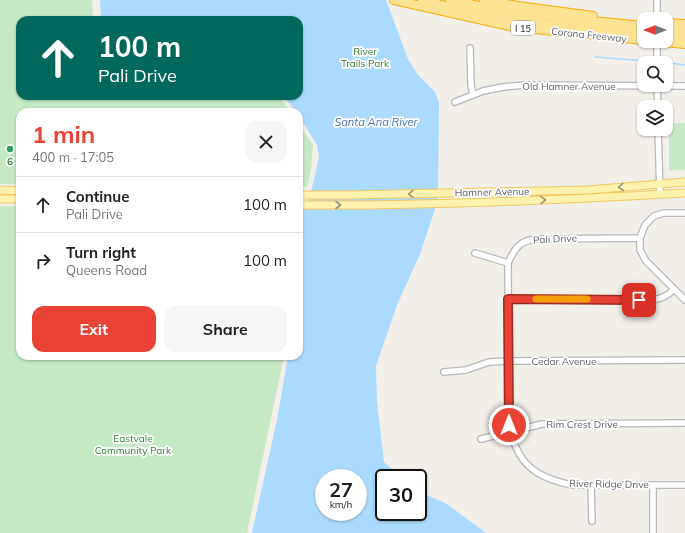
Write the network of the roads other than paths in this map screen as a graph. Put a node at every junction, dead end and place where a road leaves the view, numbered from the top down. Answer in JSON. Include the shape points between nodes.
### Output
{"nodes":[{"id":1,"x":394,"y":0,"type":"edge"},
{"id":2,"x":422,"y":0,"type":"edge"},
{"id":3,"x":450,"y":0,"type":"edge"},
{"id":4,"x":484,"y":0,"type":"edge"},
{"id":5,"x":637,"y":20,"type":"edge"},
{"id":6,"x":685,"y":23,"type":"edge"},
{"id":7,"x":673,"y":24,"type":"edge"},
{"id":8,"x":637,"y":25,"type":"edge"},
{"id":9,"x":673,"y":26,"type":"edge"},
{"id":10,"x":685,"y":30,"type":"edge"},
{"id":11,"x":637,"y":33,"type":"edge"},
{"id":12,"x":685,"y":37,"type":"edge"},
{"id":13,"x":673,"y":38,"type":"edge"},
{"id":14,"x":637,"y":39,"type":"edge"},
{"id":15,"x":673,"y":40,"type":"edge"},
{"id":16,"x":685,"y":44,"type":"edge"},
{"id":17,"x":470,"y":48,"type":"dead end"},
{"id":18,"x":637,"y":86,"type":"edge"},
{"id":19,"x":673,"y":86,"type":"edge"},
{"id":20,"x":685,"y":86,"type":"edge"},
{"id":21,"x":473,"y":95,"type":"junction"},
{"id":22,"x":455,"y":102,"type":"dead end"},
{"id":23,"x":658,"y":136,"type":"edge"},
{"id":24,"x":685,"y":182,"type":"edge"},
{"id":25,"x":660,"y":184,"type":"junction"},
{"id":26,"x":0,"y":190,"type":"edge"},
{"id":27,"x":16,"y":191,"type":"edge"},
{"id":28,"x":685,"y":193,"type":"edge"},
{"id":29,"x":660,"y":194,"type":"junction"},
{"id":30,"x":303,"y":195,"type":"edge"},
{"id":31,"x":0,"y":199,"type":"edge"},
{"id":32,"x":16,"y":199,"type":"edge"},
{"id":33,"x":303,"y":205,"type":"edge"},
{"id":34,"x":685,"y":213,"type":"edge"},
{"id":35,"x":640,"y":238,"type":"junction"},
{"id":36,"x":475,"y":253,"type":"dead end"},
{"id":37,"x":508,"y":263,"type":"junction"},
{"id":38,"x":674,"y":290,"type":"junction"},
{"id":39,"x":508,"y":299,"type":"junction"},
{"id":40,"x":685,"y":300,"type":"edge"},
{"id":41,"x":685,"y":360,"type":"edge"},
{"id":42,"x":508,"y":361,"type":"junction"},
{"id":43,"x":444,"y":372,"type":"dead end"},
{"id":44,"x":685,"y":423,"type":"edge"},
{"id":45,"x":510,"y":432,"type":"junction"},
{"id":46,"x":481,"y":439,"type":"dead end"},
{"id":47,"x":591,"y":485,"type":"junction"},
{"id":48,"x":653,"y":485,"type":"junction"},
{"id":49,"x":685,"y":485,"type":"edge"},
{"id":50,"x":592,"y":521,"type":"dead end"},
{"id":51,"x":653,"y":533,"type":"edge"}],
"edges":[{"from":1,"to":14,"type":"highway","name":"Corona Freeway","number":"I 15","via":[[514,27]]},
{"from":2,"to":11,"type":"highway","via":[[456,9],[536,23]]},
{"from":3,"to":8,"type":"highway","via":[[543,17]]},
{"from":4,"to":5,"type":"highway","name":"Corona Freeway","number":"I 15"},
{"from":6,"to":7,"type":"highway"},
{"from":9,"to":10,"type":"highway"},
{"from":12,"to":13,"type":"highway"},
{"from":15,"to":16,"type":"highway"},
{"from":17,"to":21,"type":"street"},
{"from":18,"to":21,"type":"street","name":"Old Hamner Avenue","via":[[525,85],[503,87]]},
{"from":19,"to":20,"type":"street","name":"Old Hamner Avenue"},
{"from":21,"to":22,"type":"street","name":"Old Hamner Avenue"},
{"from":23,"to":25,"type":"street"},
{"from":24,"to":25,"type":"main road","name":"Hamner Avenue"},
{"from":25,"to":29,"type":"street"},
{"from":25,"to":30,"type":"main road","name":"Hamner Avenue","one_way":true,"via":[[588,190]]},
{"from":26,"to":27,"type":"main road"},
{"from":28,"to":29,"type":"main road","name":"Hamner Avenue"},
{"from":33,"to":29,"type":"main road","name":"Hamner Avenue","one_way":true,"via":[[448,203]]},
{"from":31,"to":32,"type":"main road"},
{"from":34,"to":35,"type":"street","via":[[664,213],[654,216],[645,225]]},
{"from":35,"to":37,"type":"street","name":"Pali Drive","via":[[529,240],[514,250]]},
{"from":35,"to":38,"type":"street","via":[[640,250],[646,261]]},
{"from":36,"to":37,"type":"street"},
{"from":37,"to":39,"type":"street"},
{"from":38,"to":39,"type":"street","via":[[653,300]]},
{"from":38,"to":40,"type":"street"},
{"from":39,"to":42,"type":"street"},
{"from":41,"to":42,"type":"street","name":"Cedar Avenue"},
{"from":42,"to":43,"type":"street","name":"Cedar Avenue","via":[[489,362],[466,370]]},
{"from":42,"to":45,"type":"street","name":"River Ridge Drive"},
{"from":44,"to":45,"type":"street","name":"Rim Crest Drive","via":[[542,424]]},
{"from":45,"to":46,"type":"street","name":"Rim Crest Drive"},
{"from":45,"to":47,"type":"street","name":"River Ridge Drive","via":[[520,455],[538,474],[573,485]]},
{"from":47,"to":48,"type":"street","name":"River Ridge Drive"},
{"from":47,"to":50,"type":"street"},
{"from":48,"to":49,"type":"street","name":"River Ridge Drive"},
{"from":48,"to":51,"type":"street"}]}
